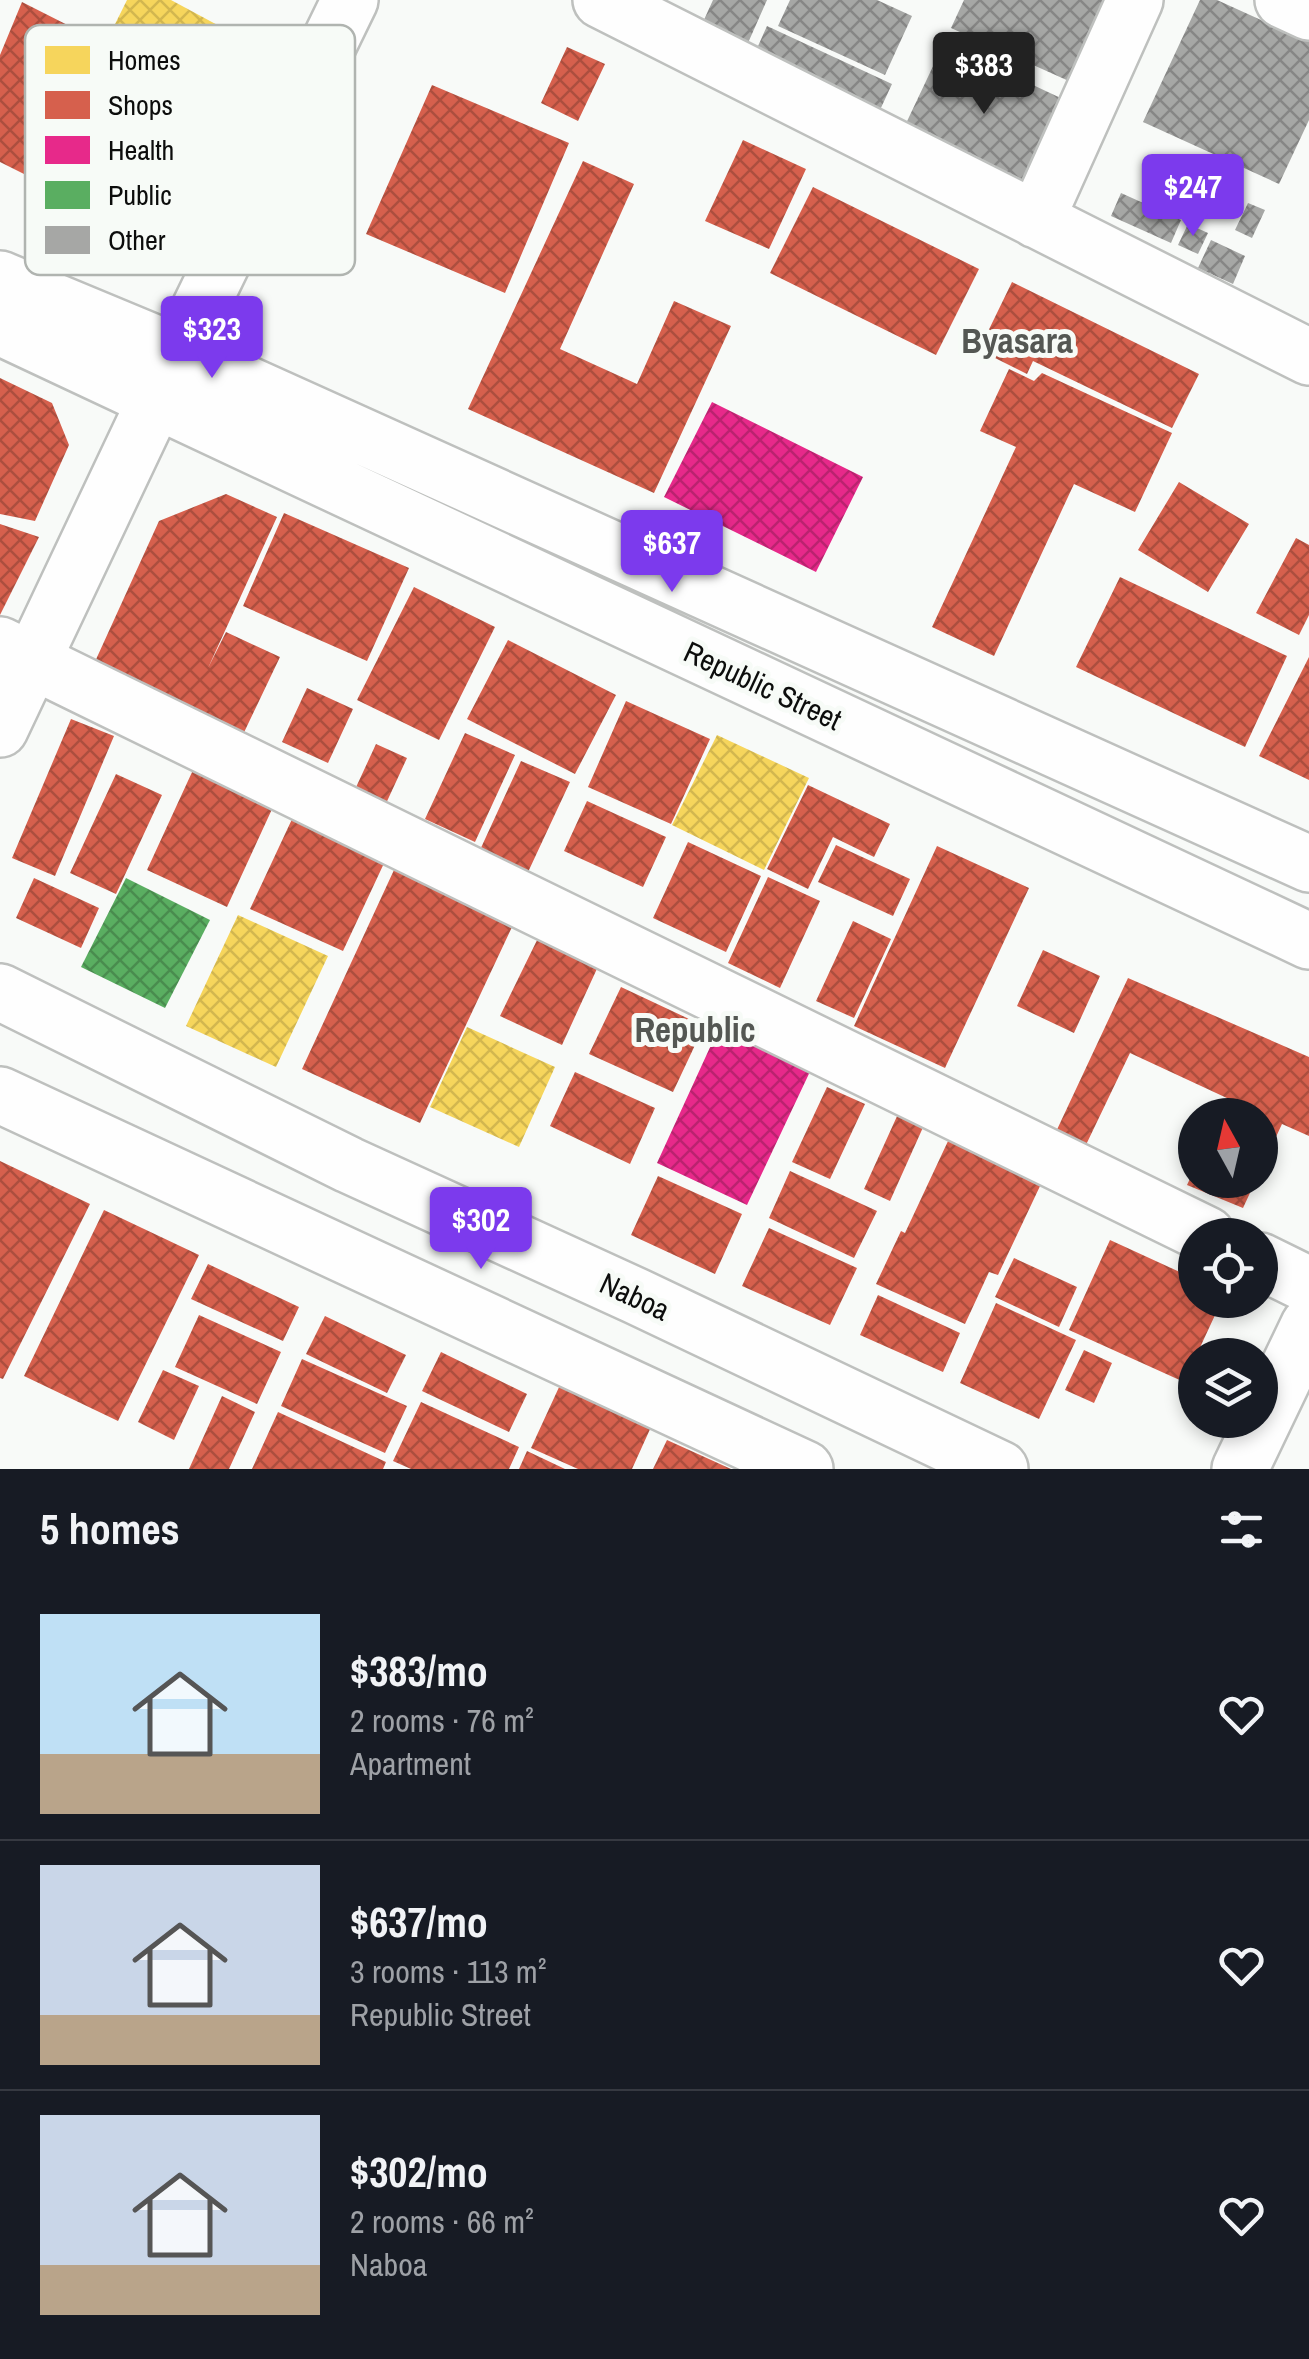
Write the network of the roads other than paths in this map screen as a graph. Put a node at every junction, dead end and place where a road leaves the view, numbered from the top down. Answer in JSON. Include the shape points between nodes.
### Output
{"nodes":[{"id":1,"x":350,"y":0,"type":"edge"},
{"id":2,"x":601,"y":0,"type":"edge"},
{"id":3,"x":1135,"y":0,"type":"edge"},
{"id":4,"x":1283,"y":0,"type":"edge"},
{"id":5,"x":1309,"y":12,"type":"edge"},
{"id":6,"x":338,"y":25,"type":"edge"},
{"id":7,"x":1036,"y":220,"type":"junction"},
{"id":8,"x":216,"y":275,"type":"edge"},
{"id":9,"x":0,"y":279,"type":"edge"},
{"id":10,"x":0,"y":327,"type":"edge"},
{"id":11,"x":1309,"y":357,"type":"edge"},
{"id":12,"x":167,"y":376,"type":"junction"},
{"id":13,"x":16,"y":653,"type":"edge"},
{"id":14,"x":0,"y":729,"type":"edge"},
{"id":15,"x":1309,"y":864,"type":"edge"},
{"id":16,"x":1309,"y":940,"type":"edge"},
{"id":17,"x":0,"y":992,"type":"edge"},
{"id":18,"x":0,"y":1095,"type":"edge"},
{"id":19,"x":1178,"y":1221,"type":"edge"},
{"id":20,"x":1278,"y":1270,"type":"edge"},
{"id":21,"x":1309,"y":1285,"type":"edge"},
{"id":22,"x":1309,"y":1324,"type":"edge"},
{"id":23,"x":805,"y":1469,"type":"edge"},
{"id":24,"x":1000,"y":1469,"type":"edge"},
{"id":25,"x":1240,"y":1469,"type":"edge"}],
"edges":[{"from":1,"to":6,"type":"street"},
{"from":2,"to":7,"type":"street"},
{"from":3,"to":7,"type":"street"},
{"from":4,"to":5,"type":"street"},
{"from":7,"to":11,"type":"street"},
{"from":8,"to":12,"type":"street"},
{"from":9,"to":12,"type":"street","name":"Republic Street"},
{"from":10,"to":12,"type":"street","name":"Republic Street"},
{"from":12,"to":13,"type":"street"},
{"from":12,"to":15,"type":"street","name":"Republic Street"},
{"from":12,"to":16,"type":"street","name":"Republic Street"},
{"from":13,"to":14,"type":"street"},
{"from":13,"to":19,"type":"street"},
{"from":17,"to":24,"type":"street","name":"Naboa","via":[[349,1165]]},
{"from":18,"to":23,"type":"street"},
{"from":20,"to":21,"type":"street"},
{"from":22,"to":25,"type":"street"}]}
